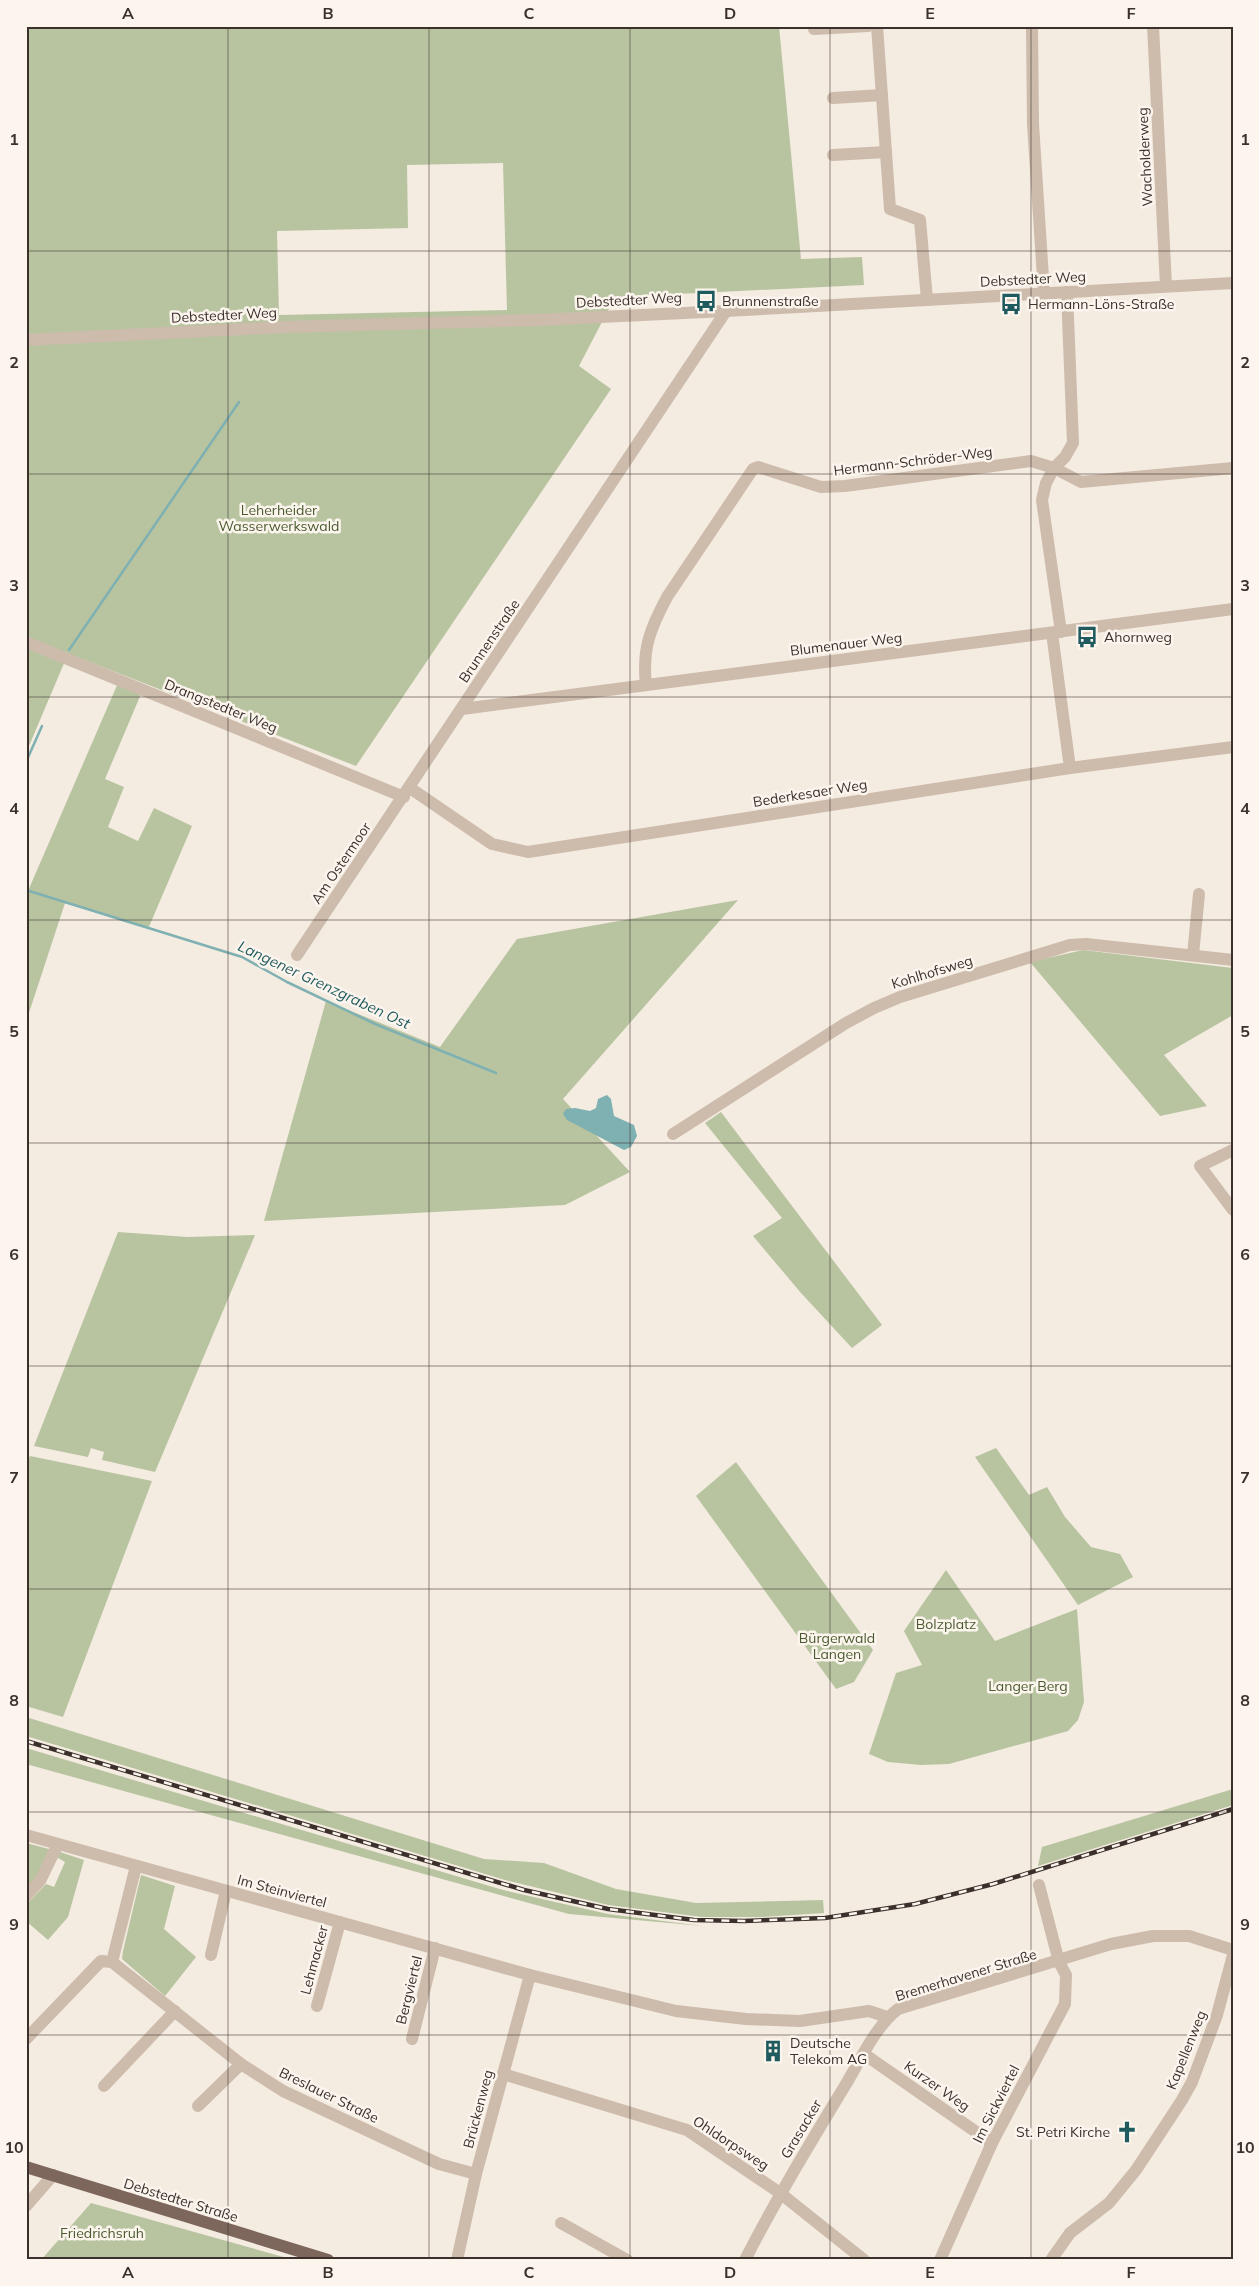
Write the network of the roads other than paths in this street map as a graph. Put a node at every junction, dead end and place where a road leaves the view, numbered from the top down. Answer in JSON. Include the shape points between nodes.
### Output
{"nodes":[{"id":1,"x":868,"y":26,"type":"edge"},
{"id":2,"x":877,"y":26,"type":"edge"},
{"id":3,"x":1032,"y":26,"type":"edge"},
{"id":4,"x":1153,"y":26,"type":"edge"},
{"id":5,"x":814,"y":30,"type":"dead end"},
{"id":6,"x":882,"y":95,"type":"junction"},
{"id":7,"x":833,"y":98,"type":"dead end"},
{"id":8,"x":886,"y":152,"type":"junction"},
{"id":9,"x":833,"y":155,"type":"dead end"},
{"id":10,"x":1233,"y":283,"type":"edge"},
{"id":11,"x":1166,"y":286,"type":"junction"},
{"id":12,"x":1067,"y":292,"type":"junction"},
{"id":13,"x":1044,"y":293,"type":"junction"},
{"id":14,"x":927,"y":300,"type":"junction"},
{"id":15,"x":726,"y":311,"type":"junction"},
{"id":16,"x":26,"y":340,"type":"edge"},
{"id":17,"x":1054,"y":468,"type":"junction"},
{"id":18,"x":1233,"y":468,"type":"edge"},
{"id":19,"x":1233,"y":610,"type":"edge"},
{"id":20,"x":1057,"y":632,"type":"junction"},
{"id":21,"x":26,"y":642,"type":"edge"},
{"id":22,"x":646,"y":685,"type":"junction"},
{"id":23,"x":462,"y":709,"type":"junction"},
{"id":24,"x":1233,"y":747,"type":"edge"},
{"id":25,"x":1070,"y":768,"type":"junction"},
{"id":26,"x":407,"y":793,"type":"junction"},
{"id":27,"x":1199,"y":894,"type":"dead end"},
{"id":28,"x":297,"y":955,"type":"dead end"},
{"id":29,"x":1192,"y":955,"type":"junction"},
{"id":30,"x":1233,"y":960,"type":"edge"},
{"id":31,"x":673,"y":1134,"type":"dead end"},
{"id":32,"x":1233,"y":1150,"type":"edge"},
{"id":33,"x":1233,"y":1210,"type":"edge"},
{"id":34,"x":26,"y":1835,"type":"edge"},
{"id":35,"x":58,"y":1844,"type":"junction"},
{"id":36,"x":136,"y":1866,"type":"junction"},
{"id":37,"x":1039,"y":1885,"type":"dead end"},
{"id":38,"x":226,"y":1891,"type":"junction"},
{"id":39,"x":26,"y":1896,"type":"edge"},
{"id":40,"x":340,"y":1922,"type":"junction"},
{"id":41,"x":435,"y":1948,"type":"junction"},
{"id":42,"x":1233,"y":1950,"type":"edge"},
{"id":43,"x":211,"y":1955,"type":"dead end"},
{"id":44,"x":1233,"y":1955,"type":"edge"},
{"id":45,"x":112,"y":1962,"type":"junction"},
{"id":46,"x":1059,"y":1962,"type":"junction"},
{"id":47,"x":530,"y":1975,"type":"junction"},
{"id":48,"x":317,"y":2006,"type":"dead end"},
{"id":49,"x":175,"y":2011,"type":"junction"},
{"id":50,"x":887,"y":2017,"type":"junction"},
{"id":51,"x":26,"y":2039,"type":"edge"},
{"id":52,"x":412,"y":2039,"type":"dead end"},
{"id":53,"x":864,"y":2054,"type":"junction"},
{"id":54,"x":241,"y":2064,"type":"junction"},
{"id":55,"x":503,"y":2074,"type":"junction"},
{"id":56,"x":104,"y":2086,"type":"dead end"},
{"id":57,"x":198,"y":2106,"type":"dead end"},
{"id":58,"x":992,"y":2143,"type":"junction"},
{"id":59,"x":26,"y":2168,"type":"edge"},
{"id":60,"x":476,"y":2174,"type":"junction"},
{"id":61,"x":52,"y":2175,"type":"junction"},
{"id":62,"x":780,"y":2193,"type":"junction"},
{"id":63,"x":26,"y":2206,"type":"edge"},
{"id":64,"x":561,"y":2223,"type":"dead end"},
{"id":65,"x":454,"y":2257,"type":"edge"},
{"id":66,"x":328,"y":2260,"type":"edge"},
{"id":67,"x":627,"y":2260,"type":"edge"},
{"id":68,"x":745,"y":2260,"type":"edge"},
{"id":69,"x":864,"y":2260,"type":"edge"},
{"id":70,"x":940,"y":2260,"type":"edge"},
{"id":71,"x":1051,"y":2260,"type":"edge"}],
"edges":[{"from":1,"to":5,"type":"street"},
{"from":2,"to":6,"type":"street"},
{"from":3,"to":13,"type":"street","via":[[1033,124]]},
{"from":4,"to":11,"type":"street","name":"Wacholderweg"},
{"from":6,"to":7,"type":"street"},
{"from":6,"to":8,"type":"street"},
{"from":8,"to":9,"type":"street"},
{"from":8,"to":14,"type":"street","via":[[890,209],[920,220]]},
{"from":10,"to":11,"type":"street","name":"Debstedter Weg"},
{"from":11,"to":12,"type":"street","name":"Debstedter Weg"},
{"from":12,"to":13,"type":"street","name":"Debstedter Weg"},
{"from":12,"to":17,"type":"street","via":[[1073,443]]},
{"from":13,"to":14,"type":"street","name":"Debstedter Weg"},
{"from":14,"to":15,"type":"street","name":"Debstedter Weg"},
{"from":15,"to":16,"type":"street","name":"Debstedter Weg"},
{"from":15,"to":23,"type":"street","name":"Brunnenstraße"},
{"from":17,"to":18,"type":"street","name":"Hermann-Schröder-Weg","via":[[1081,482]]},
{"from":17,"to":20,"type":"street","via":[[1042,500]]},
{"from":17,"to":22,"type":"street","name":"Hermann-Schröder-Weg","via":[[1031,461],[822,487],[765,468],[753,469],[656,618],[643,662]]},
{"from":19,"to":20,"type":"street","name":"Blumenauer Weg"},
{"from":20,"to":22,"type":"street","name":"Blumenauer Weg"},
{"from":20,"to":25,"type":"street"},
{"from":21,"to":26,"type":"street","name":"Drangstedter Weg"},
{"from":22,"to":23,"type":"street","name":"Blumenauer Weg"},
{"from":23,"to":26,"type":"street","name":"Brunnenstraße"},
{"from":24,"to":25,"type":"street","name":"Bederkesaer Weg"},
{"from":25,"to":26,"type":"street","name":"Bederkesaer Weg","via":[[528,852],[492,844]]},
{"from":26,"to":28,"type":"street","name":"Am Ostermoor"},
{"from":27,"to":29,"type":"street"},
{"from":29,"to":30,"type":"street","name":"Kohlhofsweg"},
{"from":29,"to":31,"type":"street","name":"Kohlhofsweg","via":[[1070,945],[900,997],[846,1023]]},
{"from":32,"to":33,"type":"street","via":[[1200,1166]]},
{"from":34,"to":35,"type":"street","name":"Im Steinviertel"},
{"from":35,"to":36,"type":"street","name":"Im Steinviertel"},
{"from":35,"to":39,"type":"street","via":[[40,1880]]},
{"from":36,"to":38,"type":"street","name":"Im Steinviertel"},
{"from":36,"to":45,"type":"street"},
{"from":37,"to":46,"type":"street","name":"Im Sickviertel"},
{"from":38,"to":40,"type":"street","name":"Im Steinviertel"},
{"from":38,"to":43,"type":"street"},
{"from":40,"to":41,"type":"street","name":"Im Steinviertel"},
{"from":40,"to":48,"type":"street","name":"Lehmacker"},
{"from":41,"to":47,"type":"street","name":"Im Steinviertel"},
{"from":41,"to":52,"type":"street","name":"Bergviertel"},
{"from":42,"to":46,"type":"street","name":"Bremerhavener Straße","via":[[1189,1936],[1153,1936],[1112,1944]]},
{"from":44,"to":71,"type":"street","name":"Kapellenweg","via":[[1217,2015],[1182,2100],[1136,2170],[1114,2196],[1070,2233]]},
{"from":45,"to":49,"type":"street","name":"Breslauer Straße"},
{"from":45,"to":51,"type":"street","via":[[101,1961]]},
{"from":46,"to":50,"type":"street","name":"Bremerhavener Straße","via":[[898,2009]]},
{"from":46,"to":58,"type":"street","name":"Im Sickviertel","via":[[1066,1975],[1065,2004]]},
{"from":47,"to":50,"type":"street","name":"Bremerhavener Straße","via":[[676,2011],[746,2020],[800,2021],[869,2011]]},
{"from":47,"to":55,"type":"street","name":"Brückenweg"},
{"from":49,"to":54,"type":"street","name":"Breslauer Straße"},
{"from":49,"to":56,"type":"street"},
{"from":50,"to":53,"type":"street","name":"Grasacker"},
{"from":53,"to":58,"type":"street","name":"Kurzer Weg"},
{"from":53,"to":62,"type":"street","name":"Grasacker"},
{"from":54,"to":57,"type":"street"},
{"from":54,"to":60,"type":"street","name":"Breslauer Straße","via":[[283,2091],[438,2164]]},
{"from":55,"to":60,"type":"street","name":"Brückenweg"},
{"from":55,"to":62,"type":"street","name":"Ohldorpsweg","via":[[687,2130]]},
{"from":58,"to":70,"type":"street","name":"Im Sickviertel"},
{"from":59,"to":61,"type":"main road","name":"Debstedter Straße"},
{"from":60,"to":65,"type":"street","name":"Brückenweg"},
{"from":61,"to":63,"type":"street"},
{"from":61,"to":66,"type":"main road","name":"Debstedter Straße"},
{"from":62,"to":68,"type":"street","name":"Grasacker"},
{"from":62,"to":69,"type":"street","name":"Ohldorpsweg"},
{"from":64,"to":67,"type":"street"}]}
